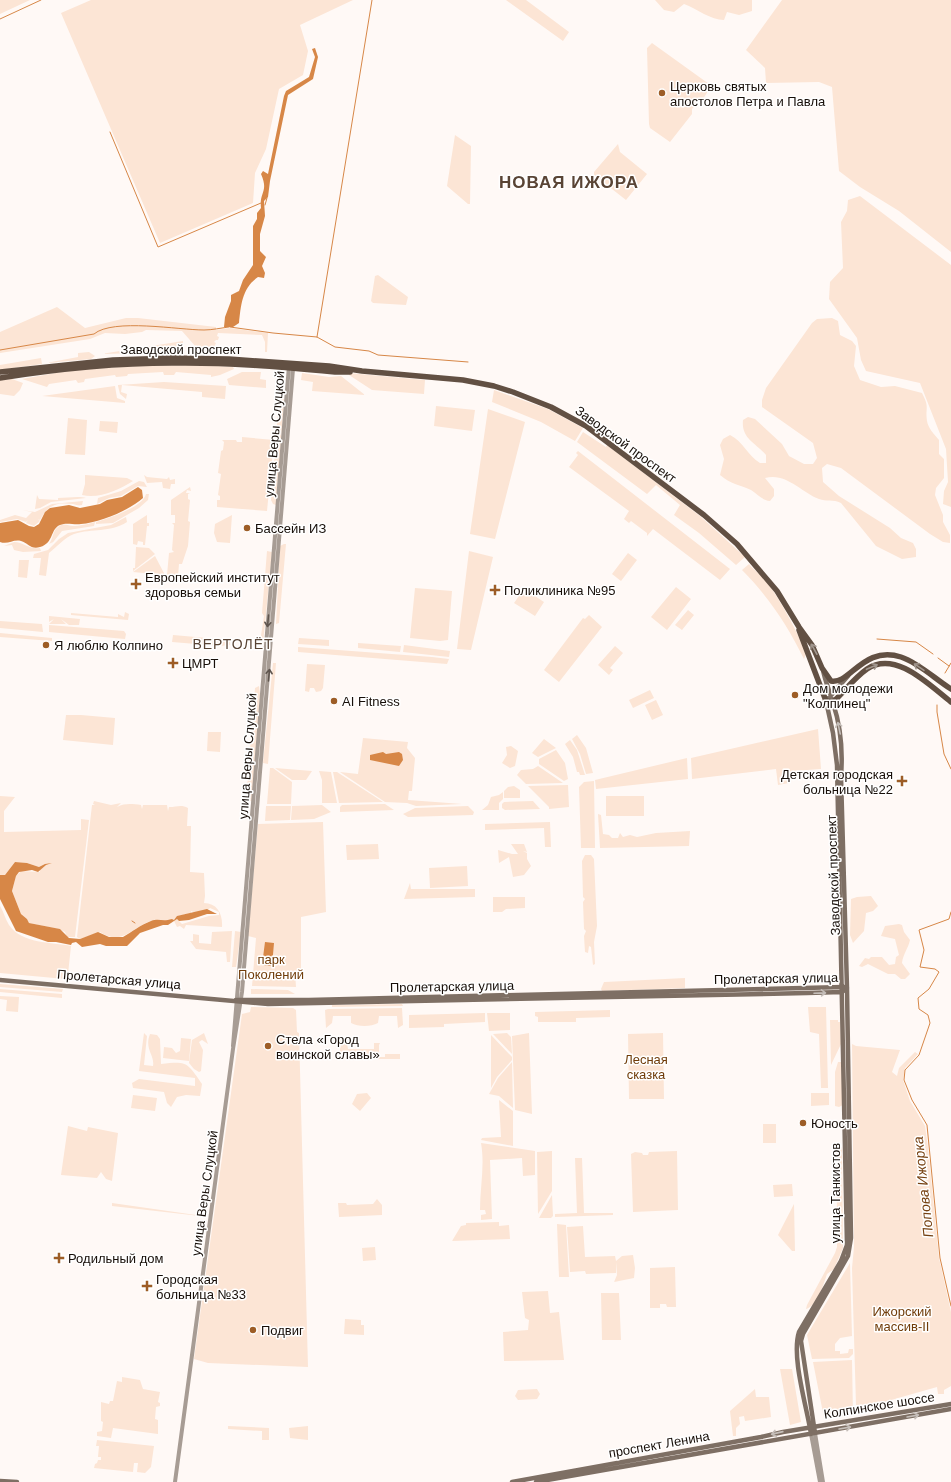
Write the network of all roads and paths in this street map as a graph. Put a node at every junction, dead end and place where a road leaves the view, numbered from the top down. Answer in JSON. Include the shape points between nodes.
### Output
{"nodes":[{"id":1,"x":291,"y":367,"type":"junction"},
{"id":2,"x":0,"y":372,"type":"edge"},
{"id":3,"x":0,"y":378,"type":"edge"},
{"id":4,"x":799,"y":627,"type":"junction"},
{"id":5,"x":822,"y":668,"type":"junction"},
{"id":6,"x":849,"y":675,"type":"junction"},
{"id":7,"x":951,"y":689,"type":"edge"},
{"id":8,"x":831,"y":696,"type":"junction"},
{"id":9,"x":826,"y":701,"type":"junction"},
{"id":10,"x":833,"y":702,"type":"junction"},
{"id":11,"x":951,"y":702,"type":"edge"},
{"id":12,"x":841,"y":851,"type":"junction"},
{"id":13,"x":0,"y":980,"type":"edge"},
{"id":14,"x":842,"y":986,"type":"junction"},
{"id":15,"x":847,"y":988,"type":"junction"},
{"id":16,"x":842,"y":992,"type":"junction"},
{"id":17,"x":239,"y":1000,"type":"junction"},
{"id":18,"x":847,"y":1111,"type":"junction"},
{"id":19,"x":951,"y":1404,"type":"edge"},
{"id":20,"x":951,"y":1409,"type":"edge"},
{"id":21,"x":812,"y":1427,"type":"junction"},
{"id":22,"x":813,"y":1434,"type":"junction"},
{"id":23,"x":0,"y":1481,"type":"edge"},
{"id":24,"x":17,"y":1482,"type":"edge"},
{"id":25,"x":175,"y":1482,"type":"edge"},
{"id":26,"x":512,"y":1482,"type":"edge"},
{"id":27,"x":536,"y":1482,"type":"edge"},
{"id":28,"x":820,"y":1482,"type":"edge"},
{"id":29,"x":823,"y":1482,"type":"edge"}],
"edges":[{"from":1,"to":2,"type":"main road","name":"Заводской проспект","via":[[229,359],[140,358]]},
{"from":1,"to":3,"type":"main road","name":"Заводской проспект","via":[[200,363],[138,364],[69,368]]},
{"from":1,"to":4,"type":"main road","name":"Заводской проспект","via":[[447,378],[494,386],[551,407],[577,420],[704,515],[737,544],[772,584]]},
{"from":1,"to":17,"type":"street","name":"улица Веры Слуцкой"},
{"from":5,"to":4,"type":"main road","name":"Заводской проспект","one_way":true,"via":[[812,646]]},
{"from":4,"to":9,"type":"main road","name":"Заводской проспект"},
{"from":5,"to":6,"type":"main road","via":[[827,678],[833,682]]},
{"from":5,"to":8,"type":"main road","name":"Заводской проспект"},
{"from":7,"to":6,"type":"main road","one_way":true,"via":[[909,661],[894,656],[868,659]]},
{"from":6,"to":8,"type":"main road"},
{"from":8,"to":9,"type":"main road"},
{"from":8,"to":10,"type":"main road","name":"Заводской проспект"},
{"from":9,"to":10,"type":"main road"},
{"from":9,"to":12,"type":"main road","name":"Заводской проспект","via":[[836,752]]},
{"from":10,"to":11,"type":"main road","one_way":true,"via":[[867,669],[884,664],[902,667]]},
{"from":12,"to":10,"type":"main road","name":"Заводской проспект","one_way":true,"via":[[843,754]]},
{"from":12,"to":14,"type":"main road","name":"Заводской проспект"},
{"from":12,"to":15,"type":"main road","name":"Заводской проспект"},
{"from":13,"to":17,"type":"main road","name":"Пролетарская улица"},
{"from":14,"to":15,"type":"main road","name":"Пролетарская улица"},
{"from":14,"to":16,"type":"main road","name":"улица Танкистов"},
{"from":14,"to":17,"type":"main road","name":"Пролетарская улица"},
{"from":15,"to":16,"type":"main road","name":"Пролетарская улица"},
{"from":15,"to":18,"type":"main road","name":"улица Танкистов"},
{"from":17,"to":16,"type":"main road","name":"Пролетарская улица","one_way":true,"via":[[301,1004]]},
{"from":16,"to":18,"type":"main road","name":"улица Танкистов"},
{"from":17,"to":25,"type":"street","name":"улица Веры Слуцкой"},
{"from":18,"to":21,"type":"main road","name":"улица Танкистов","via":[[850,1249],[802,1334],[801,1341]]},
{"from":19,"to":21,"type":"main road","name":"Колпинское шоссе"},
{"from":22,"to":20,"type":"main road","name":"Колпинское шоссе","one_way":true},
{"from":21,"to":22,"type":"main road","name":"улица Танкистов"},
{"from":21,"to":26,"type":"main road","name":"проспект Ленина","one_way":true},
{"from":22,"to":27,"type":"main road","name":"проспект Ленина"},
{"from":22,"to":28,"type":"street"},
{"from":22,"to":29,"type":"street"},
{"from":23,"to":24,"type":"main road"}]}
